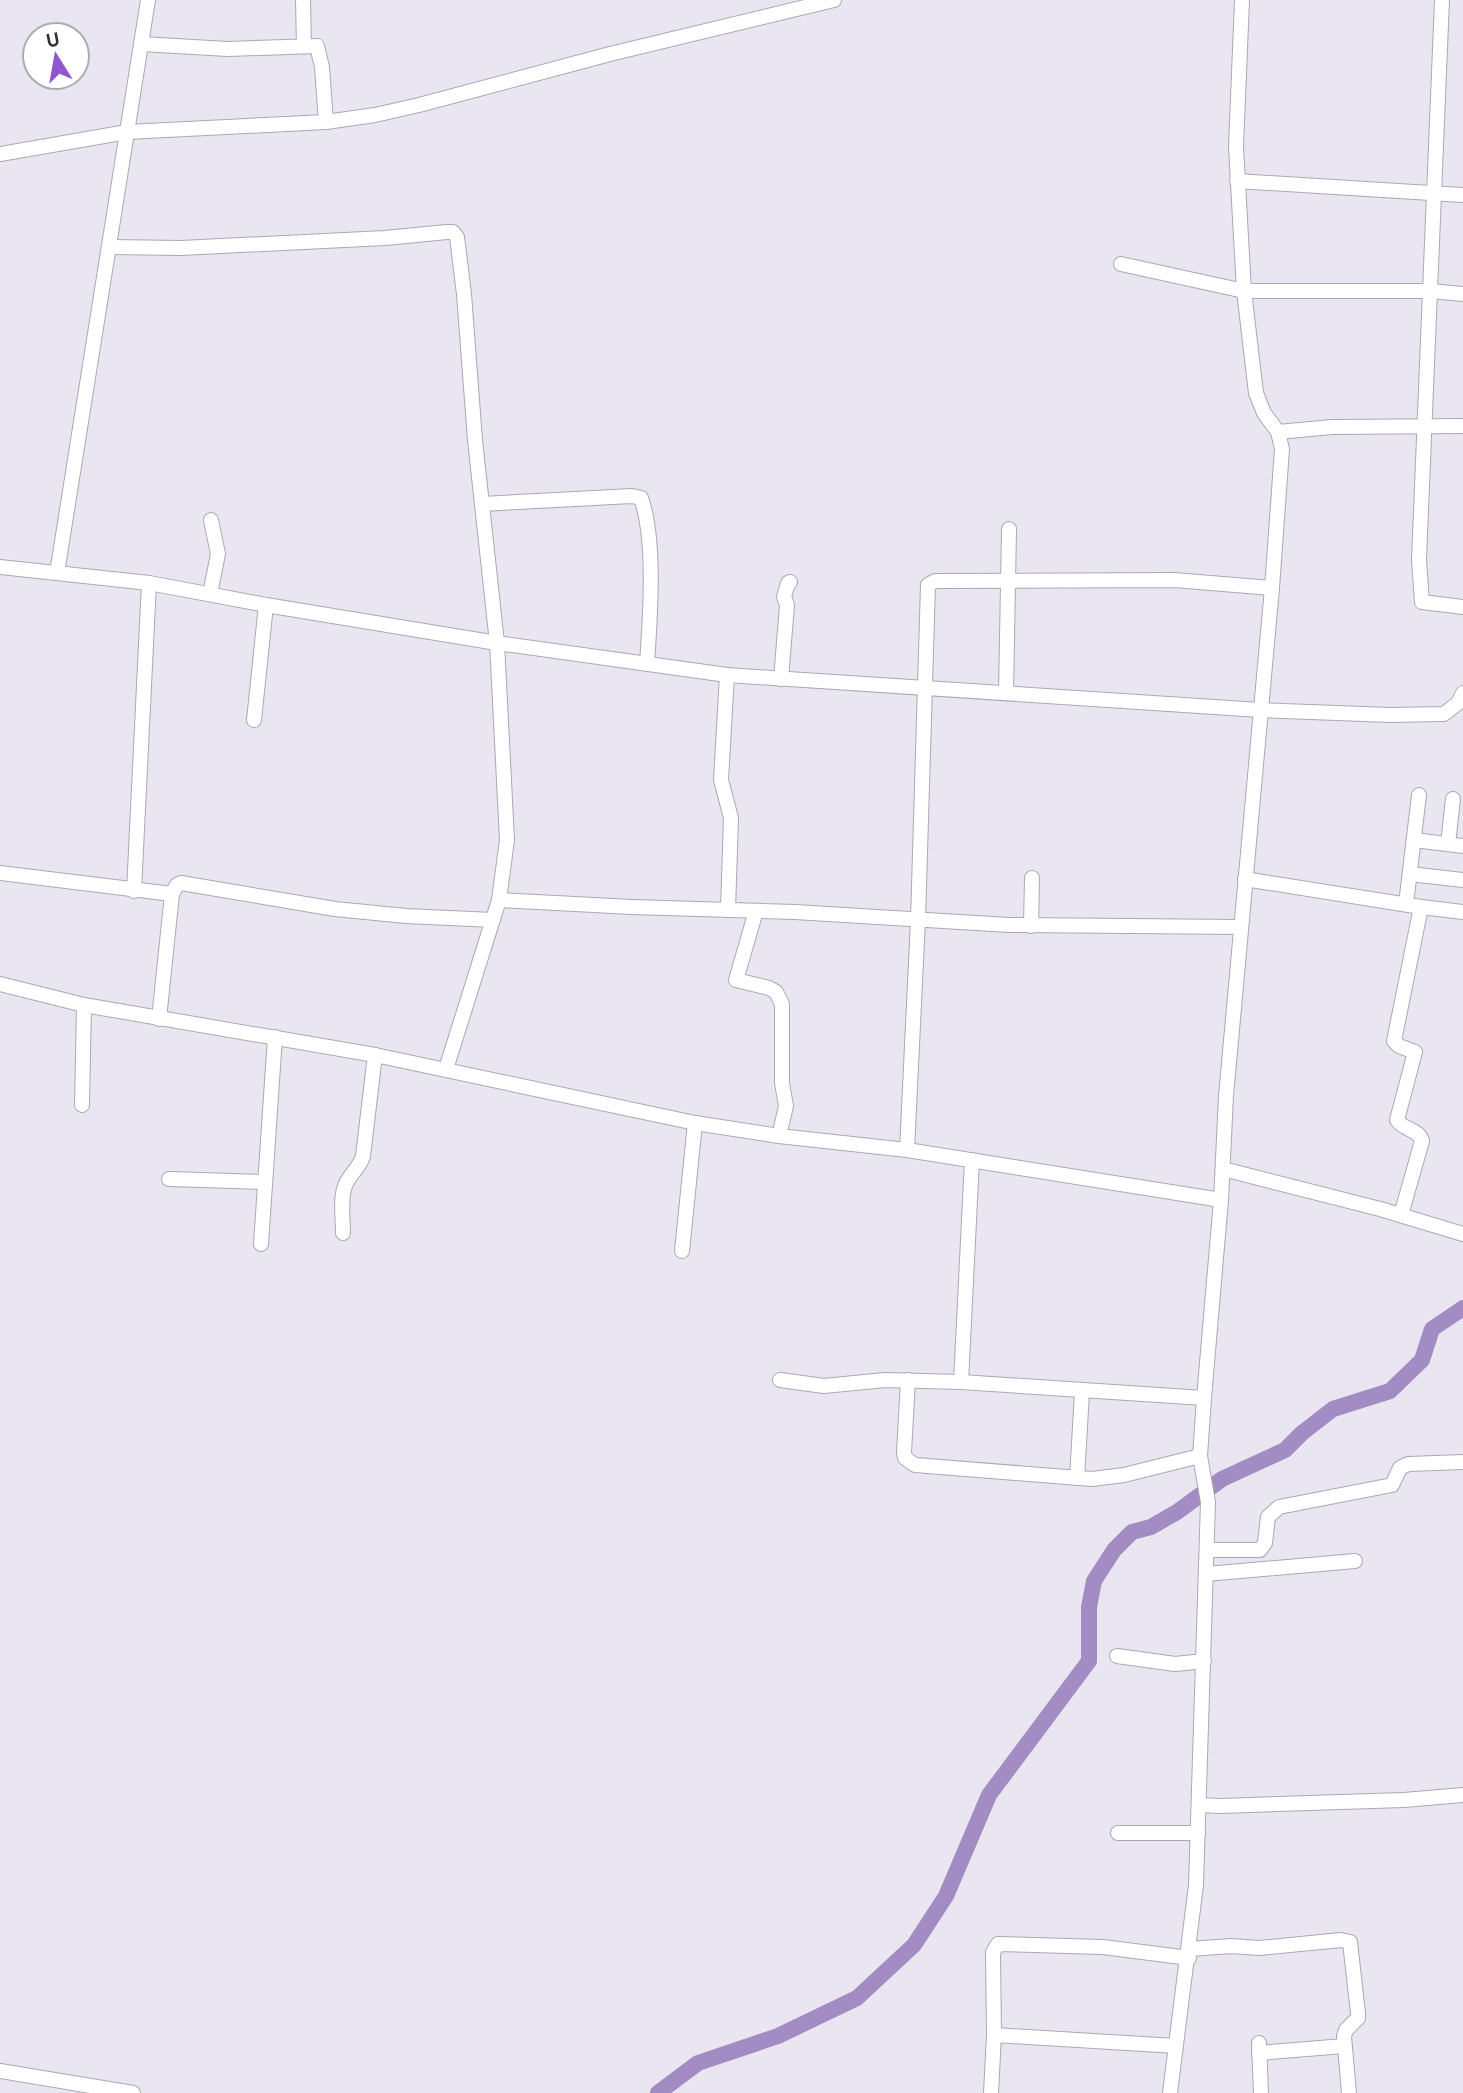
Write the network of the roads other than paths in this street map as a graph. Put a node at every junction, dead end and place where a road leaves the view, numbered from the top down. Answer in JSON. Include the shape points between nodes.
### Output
{"nodes":[{"id":1,"x":148,"y":0,"type":"edge"},
{"id":2,"x":303,"y":0,"type":"edge"},
{"id":3,"x":834,"y":0,"type":"edge"},
{"id":4,"x":1242,"y":0,"type":"edge"},
{"id":5,"x":1441,"y":0,"type":"edge"},
{"id":6,"x":141,"y":44,"type":"junction"},
{"id":7,"x":304,"y":46,"type":"junction"},
{"id":8,"x":326,"y":122,"type":"junction"},
{"id":9,"x":127,"y":132,"type":"junction"},
{"id":10,"x":0,"y":154,"type":"edge"},
{"id":11,"x":1237,"y":181,"type":"junction"},
{"id":12,"x":1434,"y":195,"type":"junction"},
{"id":13,"x":1463,"y":195,"type":"edge"},
{"id":14,"x":110,"y":247,"type":"junction"},
{"id":15,"x":1121,"y":264,"type":"dead end"},
{"id":16,"x":1244,"y":291,"type":"junction"},
{"id":17,"x":1430,"y":291,"type":"junction"},
{"id":18,"x":1463,"y":293,"type":"edge"},
{"id":19,"x":1463,"y":426,"type":"edge"},
{"id":20,"x":1424,"y":427,"type":"junction"},
{"id":21,"x":1278,"y":432,"type":"junction"},
{"id":22,"x":482,"y":504,"type":"junction"},
{"id":23,"x":211,"y":520,"type":"dead end"},
{"id":24,"x":1009,"y":529,"type":"dead end"},
{"id":25,"x":0,"y":567,"type":"edge"},
{"id":26,"x":57,"y":573,"type":"junction"},
{"id":27,"x":1008,"y":580,"type":"junction"},
{"id":28,"x":790,"y":582,"type":"dead end"},
{"id":29,"x":149,"y":583,"type":"junction"},
{"id":30,"x":1272,"y":588,"type":"junction"},
{"id":31,"x":209,"y":594,"type":"junction"},
{"id":32,"x":266,"y":605,"type":"junction"},
{"id":33,"x":1463,"y":607,"type":"edge"},
{"id":34,"x":497,"y":643,"type":"junction"},
{"id":35,"x":647,"y":664,"type":"junction"},
{"id":36,"x":727,"y":675,"type":"junction"},
{"id":37,"x":781,"y":679,"type":"junction"},
{"id":38,"x":923,"y":690,"type":"junction"},
{"id":39,"x":1006,"y":693,"type":"junction"},
{"id":40,"x":1463,"y":693,"type":"edge"},
{"id":41,"x":1260,"y":710,"type":"junction"},
{"id":42,"x":254,"y":720,"type":"dead end"},
{"id":43,"x":1419,"y":795,"type":"dead end"},
{"id":44,"x":1453,"y":799,"type":"dead end"},
{"id":45,"x":1414,"y":840,"type":"junction"},
{"id":46,"x":1448,"y":844,"type":"junction"},
{"id":47,"x":1463,"y":846,"type":"edge"},
{"id":48,"x":0,"y":873,"type":"edge"},
{"id":49,"x":1410,"y":874,"type":"junction"},
{"id":50,"x":1032,"y":878,"type":"dead end"},
{"id":51,"x":1245,"y":879,"type":"junction"},
{"id":52,"x":1463,"y":880,"type":"edge"},
{"id":53,"x":134,"y":891,"type":"junction"},
{"id":54,"x":172,"y":894,"type":"junction"},
{"id":55,"x":499,"y":900,"type":"junction"},
{"id":56,"x":1414,"y":906,"type":"junction"},
{"id":57,"x":728,"y":911,"type":"junction"},
{"id":58,"x":756,"y":911,"type":"junction"},
{"id":59,"x":1463,"y":912,"type":"edge"},
{"id":60,"x":494,"y":920,"type":"junction"},
{"id":61,"x":918,"y":920,"type":"junction"},
{"id":62,"x":1031,"y":926,"type":"junction"},
{"id":63,"x":1241,"y":928,"type":"junction"},
{"id":64,"x":0,"y":984,"type":"edge"},
{"id":65,"x":84,"y":1005,"type":"junction"},
{"id":66,"x":159,"y":1019,"type":"junction"},
{"id":67,"x":275,"y":1037,"type":"junction"},
{"id":68,"x":375,"y":1055,"type":"junction"},
{"id":69,"x":446,"y":1069,"type":"junction"},
{"id":70,"x":82,"y":1105,"type":"dead end"},
{"id":71,"x":695,"y":1123,"type":"junction"},
{"id":72,"x":779,"y":1136,"type":"junction"},
{"id":73,"x":906,"y":1150,"type":"junction"},
{"id":74,"x":972,"y":1160,"type":"junction"},
{"id":75,"x":1223,"y":1169,"type":"junction"},
{"id":76,"x":169,"y":1179,"type":"dead end"},
{"id":77,"x":265,"y":1182,"type":"junction"},
{"id":78,"x":1221,"y":1200,"type":"junction"},
{"id":79,"x":1401,"y":1214,"type":"junction"},
{"id":80,"x":344,"y":1233,"type":"dead end"},
{"id":81,"x":1463,"y":1234,"type":"edge"},
{"id":82,"x":261,"y":1244,"type":"dead end"},
{"id":83,"x":682,"y":1251,"type":"dead end"},
{"id":84,"x":780,"y":1380,"type":"dead end"},
{"id":85,"x":908,"y":1380,"type":"junction"},
{"id":86,"x":961,"y":1382,"type":"junction"},
{"id":87,"x":1082,"y":1392,"type":"junction"},
{"id":88,"x":1204,"y":1398,"type":"junction"},
{"id":89,"x":1200,"y":1456,"type":"junction"},
{"id":90,"x":1463,"y":1462,"type":"edge"},
{"id":91,"x":1077,"y":1478,"type":"junction"},
{"id":92,"x":1207,"y":1550,"type":"junction"},
{"id":93,"x":1354,"y":1561,"type":"dead end"},
{"id":94,"x":1206,"y":1574,"type":"junction"},
{"id":95,"x":1116,"y":1656,"type":"dead end"},
{"id":96,"x":1204,"y":1661,"type":"junction"},
{"id":97,"x":1463,"y":1795,"type":"edge"},
{"id":98,"x":1199,"y":1805,"type":"junction"},
{"id":99,"x":1118,"y":1833,"type":"dead end"},
{"id":100,"x":1198,"y":1833,"type":"junction"},
{"id":101,"x":1189,"y":1953,"type":"junction"},
{"id":102,"x":994,"y":2035,"type":"junction"},
{"id":103,"x":1176,"y":2046,"type":"junction"},
{"id":104,"x":1344,"y":2046,"type":"junction"},
{"id":105,"x":0,"y":2071,"type":"edge"},
{"id":106,"x":133,"y":2093,"type":"edge"},
{"id":107,"x":991,"y":2093,"type":"edge"},
{"id":108,"x":1170,"y":2093,"type":"edge"},
{"id":109,"x":1261,"y":2093,"type":"edge"},
{"id":110,"x":1349,"y":2093,"type":"edge"}],
"edges":[{"from":1,"to":6,"type":"street"},
{"from":2,"to":7,"type":"street"},
{"from":3,"to":8,"type":"street","via":[[419,106]]},
{"from":4,"to":11,"type":"street"},
{"from":5,"to":12,"type":"street"},
{"from":6,"to":7,"type":"street","via":[[228,49]]},
{"from":6,"to":9,"type":"street"},
{"from":7,"to":8,"type":"street","via":[[319,48]]},
{"from":8,"to":9,"type":"street"},
{"from":9,"to":10,"type":"street"},
{"from":9,"to":14,"type":"street"},
{"from":11,"to":12,"type":"street"},
{"from":11,"to":16,"type":"street"},
{"from":12,"to":13,"type":"street"},
{"from":12,"to":17,"type":"street"},
{"from":14,"to":22,"type":"street","via":[[181,248],[453,232],[459,241]]},
{"from":14,"to":26,"type":"street"},
{"from":15,"to":16,"type":"street"},
{"from":16,"to":17,"type":"street"},
{"from":16,"to":21,"type":"street","via":[[1256,393]]},
{"from":17,"to":18,"type":"street"},
{"from":17,"to":20,"type":"street"},
{"from":19,"to":20,"type":"street"},
{"from":20,"to":21,"type":"street"},
{"from":20,"to":33,"type":"street","via":[[1420,595],[1422,602]]},
{"from":21,"to":30,"type":"street","via":[[1282,449]]},
{"from":22,"to":34,"type":"street"},
{"from":22,"to":35,"type":"street","via":[[641,498],[650,579]]},
{"from":23,"to":31,"type":"street","via":[[218,554]]},
{"from":24,"to":27,"type":"street"},
{"from":25,"to":26,"type":"street"},
{"from":26,"to":29,"type":"street"},
{"from":27,"to":30,"type":"street","via":[[1174,580]]},
{"from":27,"to":38,"type":"street","via":[[935,581],[928,585]]},
{"from":27,"to":39,"type":"street"},
{"from":28,"to":37,"type":"street","via":[[784,597]]},
{"from":29,"to":31,"type":"street"},
{"from":29,"to":53,"type":"street"},
{"from":30,"to":41,"type":"street"},
{"from":31,"to":32,"type":"street"},
{"from":32,"to":34,"type":"street"},
{"from":32,"to":42,"type":"street"},
{"from":34,"to":35,"type":"street"},
{"from":34,"to":55,"type":"street","via":[[507,839]]},
{"from":35,"to":36,"type":"street"},
{"from":36,"to":37,"type":"street"},
{"from":36,"to":57,"type":"street","via":[[721,780],[731,818]]},
{"from":37,"to":38,"type":"street"},
{"from":38,"to":39,"type":"street"},
{"from":38,"to":61,"type":"street"},
{"from":39,"to":41,"type":"street"},
{"from":40,"to":41,"type":"street","via":[[1444,713]]},
{"from":41,"to":51,"type":"street"},
{"from":43,"to":45,"type":"street"},
{"from":44,"to":46,"type":"street"},
{"from":45,"to":46,"type":"street"},
{"from":45,"to":49,"type":"street"},
{"from":46,"to":47,"type":"street"},
{"from":48,"to":53,"type":"street"},
{"from":49,"to":52,"type":"street"},
{"from":49,"to":56,"type":"street"},
{"from":50,"to":62,"type":"street"},
{"from":51,"to":56,"type":"street"},
{"from":51,"to":63,"type":"street"},
{"from":53,"to":54,"type":"street"},
{"from":54,"to":60,"type":"street","via":[[177,885],[187,884],[335,909]]},
{"from":54,"to":66,"type":"street"},
{"from":55,"to":57,"type":"street"},
{"from":55,"to":60,"type":"street"},
{"from":56,"to":59,"type":"street"},
{"from":56,"to":79,"type":"street","via":[[1394,1041],[1415,1052],[1397,1120],[1422,1141]]},
{"from":57,"to":58,"type":"street"},
{"from":58,"to":61,"type":"street"},
{"from":58,"to":72,"type":"street","via":[[736,980],[769,988],[782,1004],[786,1106]]},
{"from":60,"to":69,"type":"street"},
{"from":61,"to":62,"type":"street"},
{"from":61,"to":73,"type":"street"},
{"from":62,"to":63,"type":"street"},
{"from":63,"to":75,"type":"street"},
{"from":64,"to":65,"type":"street"},
{"from":65,"to":66,"type":"street"},
{"from":65,"to":70,"type":"street"},
{"from":66,"to":67,"type":"street"},
{"from":67,"to":68,"type":"street"},
{"from":67,"to":77,"type":"street"},
{"from":68,"to":69,"type":"street"},
{"from":68,"to":80,"type":"street","via":[[363,1156],[343,1191]]},
{"from":69,"to":71,"type":"street"},
{"from":71,"to":72,"type":"street"},
{"from":71,"to":83,"type":"street"},
{"from":72,"to":73,"type":"street"},
{"from":73,"to":74,"type":"street"},
{"from":74,"to":78,"type":"street"},
{"from":74,"to":86,"type":"street"},
{"from":75,"to":78,"type":"street"},
{"from":75,"to":79,"type":"street"},
{"from":76,"to":77,"type":"street"},
{"from":77,"to":82,"type":"street"},
{"from":78,"to":88,"type":"street"},
{"from":79,"to":81,"type":"street"},
{"from":84,"to":85,"type":"street","via":[[839,1386]]},
{"from":85,"to":86,"type":"street"},
{"from":85,"to":91,"type":"street","via":[[904,1451],[909,1463]]},
{"from":86,"to":87,"type":"street"},
{"from":87,"to":88,"type":"street"},
{"from":87,"to":91,"type":"street"},
{"from":88,"to":89,"type":"street"},
{"from":89,"to":91,"type":"street","via":[[1124,1475]]},
{"from":89,"to":92,"type":"street","via":[[1208,1503]]},
{"from":90,"to":92,"type":"street","via":[[1408,1464],[1392,1485],[1279,1507],[1268,1517],[1260,1550]]},
{"from":92,"to":94,"type":"street"},
{"from":93,"to":94,"type":"street"},
{"from":94,"to":96,"type":"street"},
{"from":95,"to":96,"type":"street","via":[[1175,1664]]},
{"from":96,"to":98,"type":"street"},
{"from":97,"to":98,"type":"street"},
{"from":98,"to":100,"type":"street"},
{"from":99,"to":100,"type":"street"},
{"from":100,"to":101,"type":"street"},
{"from":101,"to":102,"type":"street","via":[[998,1944],[993,1952]]},
{"from":101,"to":103,"type":"street"},
{"from":101,"to":104,"type":"street","via":[[1231,1946],[1350,1942],[1358,2018],[1346,2030]]},
{"from":102,"to":103,"type":"street"},
{"from":102,"to":107,"type":"street"},
{"from":103,"to":108,"type":"street"},
{"from":104,"to":109,"type":"street","via":[[1259,2048]]},
{"from":104,"to":110,"type":"street"},
{"from":105,"to":106,"type":"street"}]}
